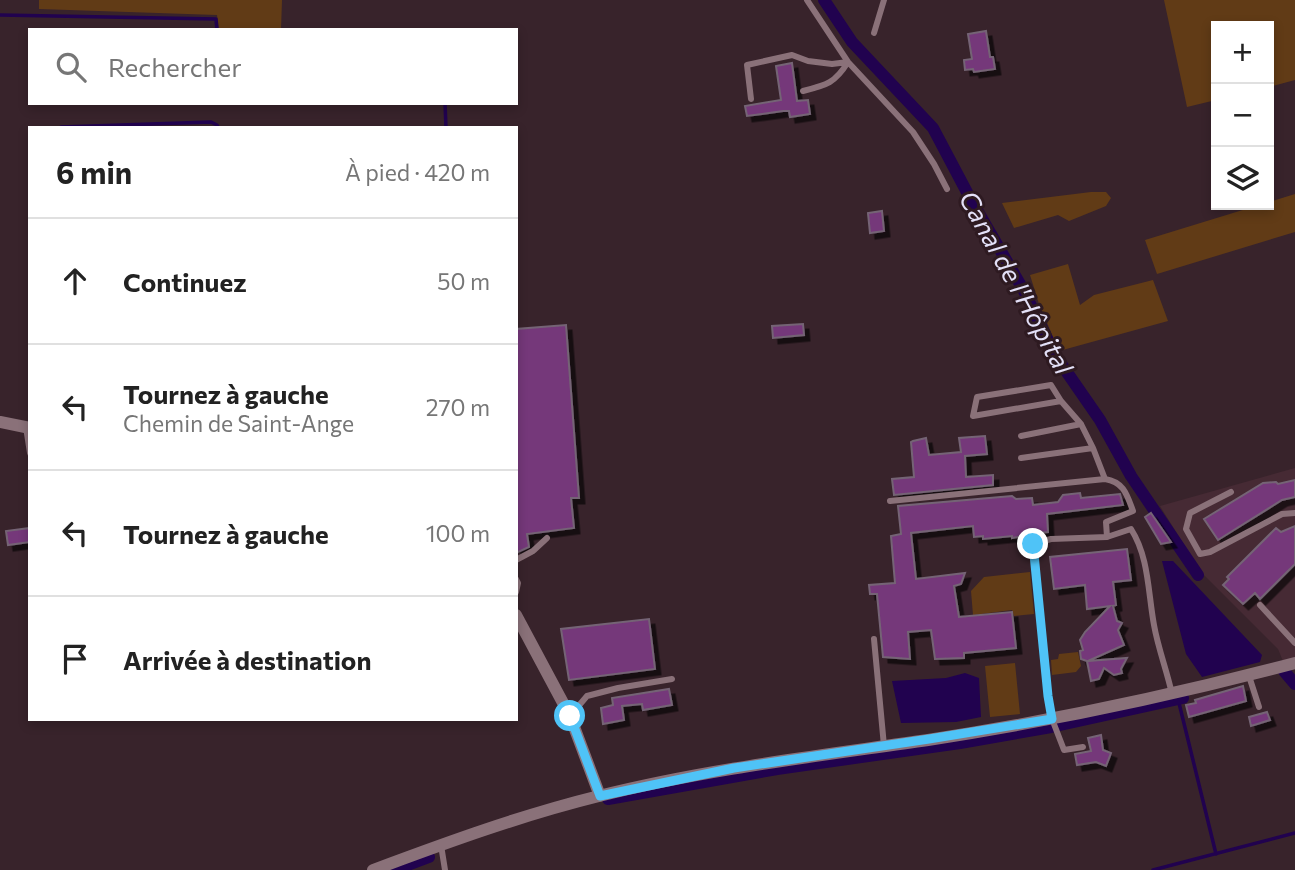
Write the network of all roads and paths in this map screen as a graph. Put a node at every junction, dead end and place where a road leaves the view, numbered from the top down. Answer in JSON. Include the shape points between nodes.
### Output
{"nodes":[{"id":1,"x":807,"y":0,"type":"edge"},
{"id":2,"x":884,"y":0,"type":"edge"},
{"id":3,"x":874,"y":33,"type":"dead end"},
{"id":4,"x":848,"y":62,"type":"junction"},
{"id":5,"x":803,"y":91,"type":"dead end"},
{"id":6,"x":751,"y":99,"type":"dead end"},
{"id":7,"x":947,"y":188,"type":"dead end"},
{"id":8,"x":1061,"y":401,"type":"junction"},
{"id":9,"x":0,"y":422,"type":"edge"},
{"id":10,"x":1081,"y":424,"type":"junction"},
{"id":11,"x":28,"y":428,"type":"edge"},
{"id":12,"x":1021,"y":436,"type":"dead end"},
{"id":13,"x":1093,"y":448,"type":"junction"},
{"id":14,"x":1021,"y":458,"type":"dead end"},
{"id":15,"x":1105,"y":479,"type":"junction"},
{"id":16,"x":1231,"y":492,"type":"dead end"},
{"id":17,"x":890,"y":501,"type":"dead end"},
{"id":18,"x":1295,"y":513,"type":"edge"},
{"id":19,"x":1107,"y":537,"type":"junction"},
{"id":20,"x":547,"y":538,"type":"dead end"},
{"id":21,"x":518,"y":560,"type":"edge"},
{"id":22,"x":1260,"y":605,"type":"dead end"},
{"id":23,"x":518,"y":619,"type":"edge"},
{"id":24,"x":874,"y":639,"type":"dead end"},
{"id":25,"x":1295,"y":643,"type":"edge"},
{"id":26,"x":1295,"y":663,"type":"edge"},
{"id":27,"x":1249,"y":676,"type":"junction"},
{"id":28,"x":672,"y":679,"type":"dead end"},
{"id":29,"x":1172,"y":694,"type":"junction"},
{"id":30,"x":1259,"y":707,"type":"dead end"},
{"id":31,"x":570,"y":716,"type":"junction"},
{"id":32,"x":1052,"y":719,"type":"junction"},
{"id":33,"x":884,"y":746,"type":"junction"},
{"id":34,"x":1083,"y":747,"type":"dead end"},
{"id":35,"x":600,"y":796,"type":"junction"},
{"id":36,"x":441,"y":845,"type":"junction"},
{"id":37,"x":373,"y":870,"type":"edge"},
{"id":38,"x":445,"y":870,"type":"edge"}],
"edges":[{"from":1,"to":4,"type":"lane"},
{"from":2,"to":3,"type":"lane"},
{"from":4,"to":5,"type":"lane","via":[[827,85]]},
{"from":4,"to":6,"type":"lane","via":[[832,64],[792,55],[747,65]]},
{"from":4,"to":7,"type":"lane","via":[[913,132]]},
{"from":8,"to":8,"type":"lane","via":[[1036,405],[973,416],[977,397],[1051,385]]},
{"from":8,"to":10,"type":"lane"},
{"from":9,"to":11,"type":"street"},
{"from":10,"to":12,"type":"lane"},
{"from":10,"to":13,"type":"lane"},
{"from":13,"to":14,"type":"lane"},
{"from":13,"to":15,"type":"lane"},
{"from":15,"to":17,"type":"lane"},
{"from":15,"to":19,"type":"lane","via":[[1125,488],[1133,511],[1106,522]]},
{"from":16,"to":18,"type":"lane","via":[[1190,513],[1186,529],[1200,554],[1282,514]]},
{"from":19,"to":29,"type":"lane","via":[[1131,529],[1137,539]]},
{"from":19,"to":32,"type":"lane","via":[[1033,544]]},
{"from":20,"to":21,"type":"lane"},
{"from":22,"to":25,"type":"lane"},
{"from":23,"to":31,"type":"street"},
{"from":24,"to":33,"type":"lane"},
{"from":26,"to":27,"type":"street"},
{"from":27,"to":29,"type":"street"},
{"from":27,"to":30,"type":"lane"},
{"from":28,"to":31,"type":"lane","via":[[587,696]]},
{"from":29,"to":32,"type":"street"},
{"from":31,"to":35,"type":"street"},
{"from":32,"to":33,"type":"street"},
{"from":32,"to":34,"type":"lane","via":[[1064,750]]},
{"from":33,"to":35,"type":"street","via":[[734,768]]},
{"from":35,"to":36,"type":"street"},
{"from":36,"to":37,"type":"street"},
{"from":36,"to":38,"type":"lane"}]}
